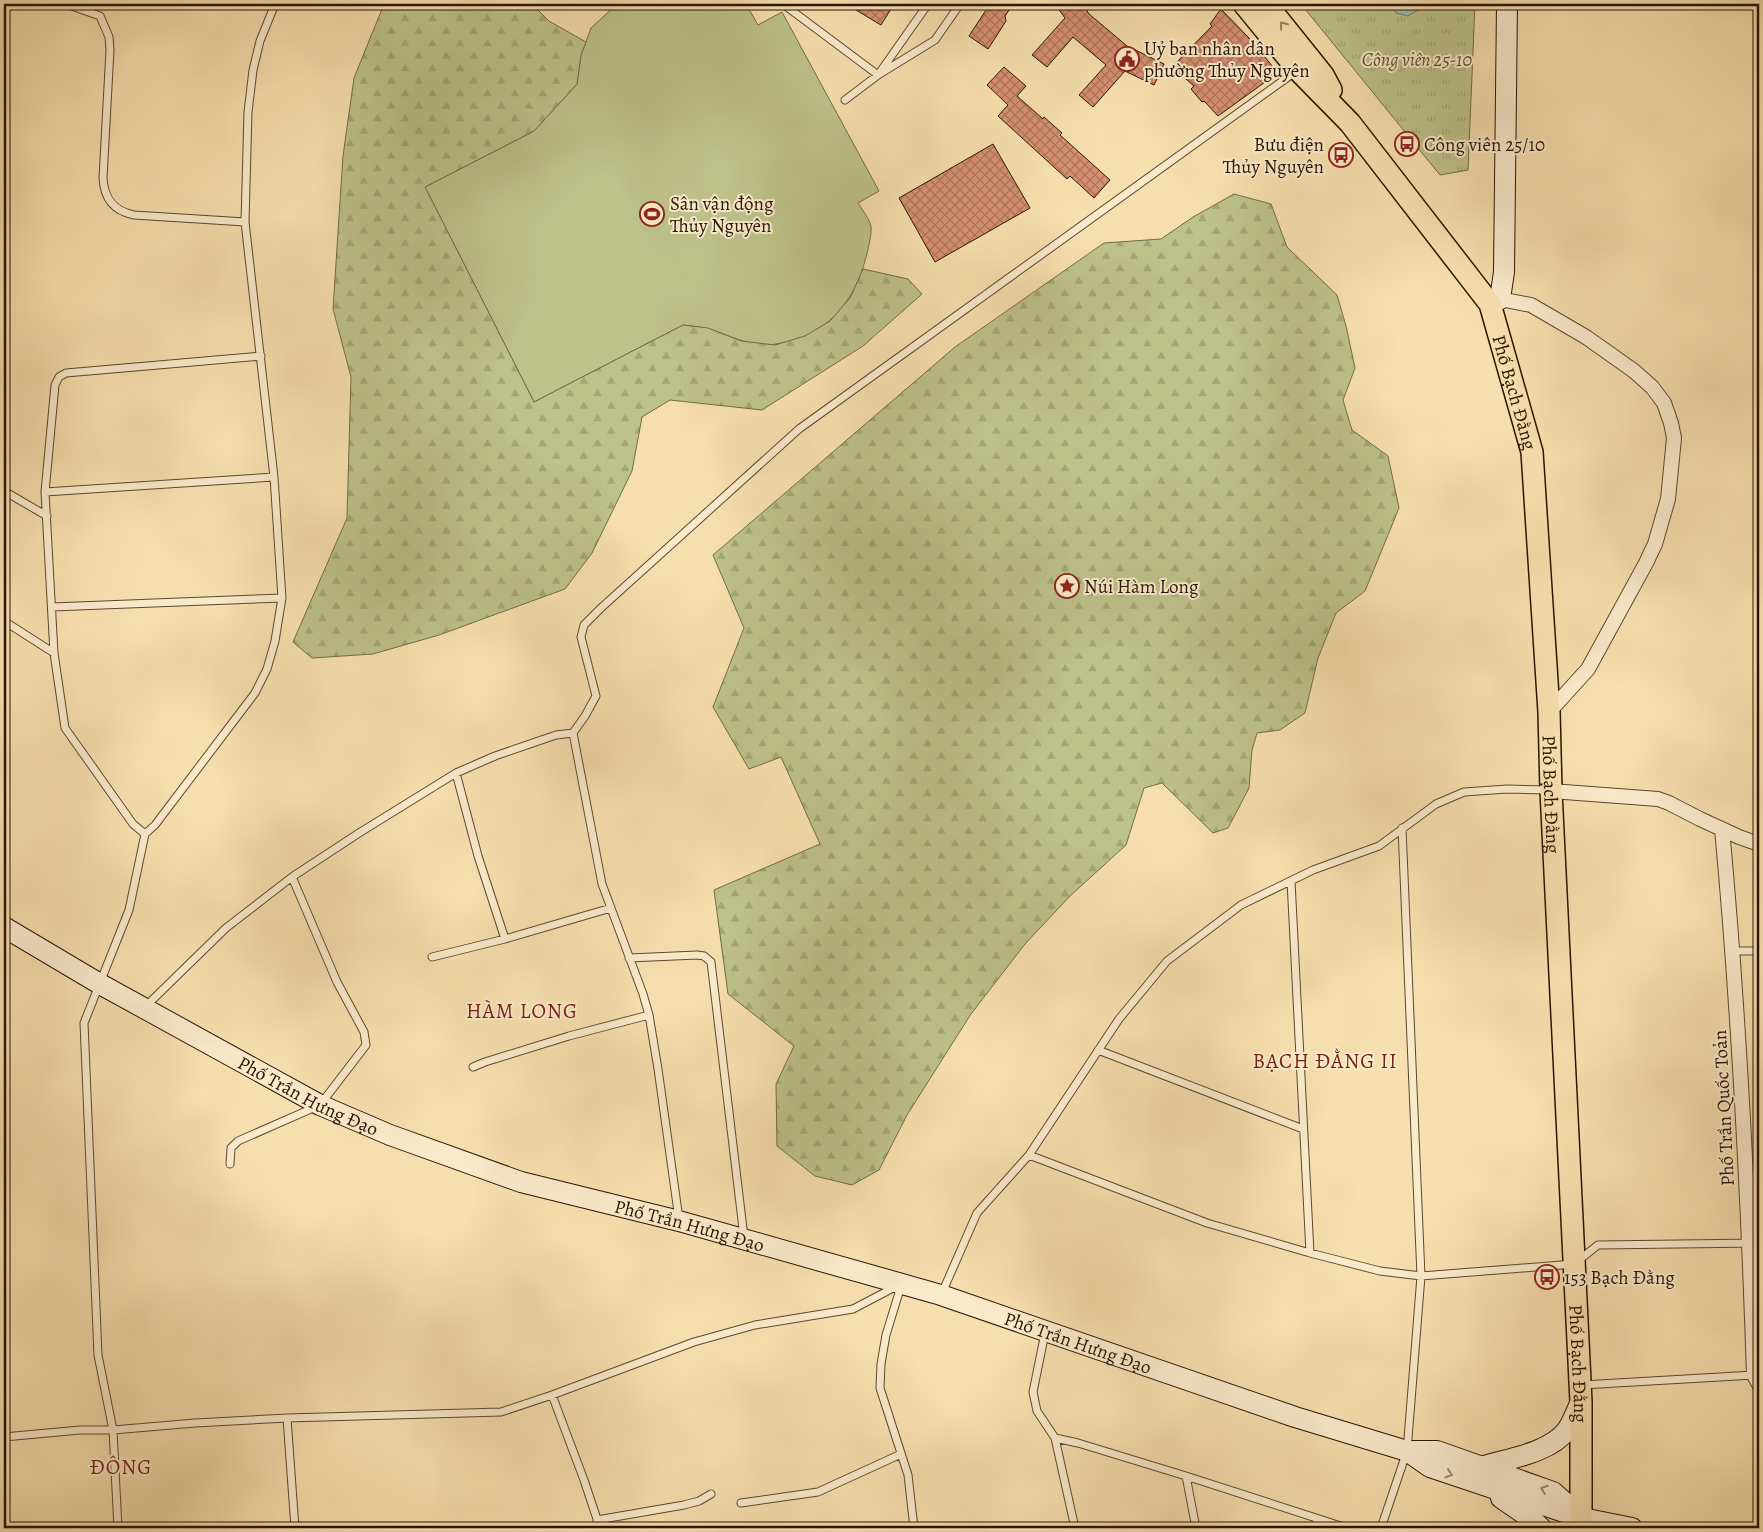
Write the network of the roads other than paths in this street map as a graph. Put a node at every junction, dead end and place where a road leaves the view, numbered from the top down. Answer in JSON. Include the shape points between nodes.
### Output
{"nodes":[{"id":1,"x":66,"y":4,"type":"edge"},
{"id":2,"x":275,"y":4,"type":"edge"},
{"id":3,"x":783,"y":4,"type":"edge"},
{"id":4,"x":928,"y":4,"type":"edge"},
{"id":5,"x":960,"y":4,"type":"edge"},
{"id":6,"x":1251,"y":4,"type":"edge"},
{"id":7,"x":1508,"y":4,"type":"edge"},
{"id":8,"x":81,"y":6,"type":"edge"},
{"id":9,"x":1298,"y":70,"type":"junction"},
{"id":10,"x":878,"y":75,"type":"junction"},
{"id":11,"x":845,"y":100,"type":"dead end"},
{"id":12,"x":1350,"y":124,"type":"junction"},
{"id":13,"x":245,"y":222,"type":"junction"},
{"id":14,"x":1495,"y":301,"type":"junction"},
{"id":15,"x":261,"y":356,"type":"junction"},
{"id":16,"x":274,"y":477,"type":"junction"},
{"id":17,"x":4,"y":491,"type":"edge"},
{"id":18,"x":45,"y":492,"type":"junction"},
{"id":19,"x":47,"y":516,"type":"junction"},
{"id":20,"x":282,"y":598,"type":"junction"},
{"id":21,"x":52,"y":607,"type":"junction"},
{"id":22,"x":4,"y":622,"type":"edge"},
{"id":23,"x":54,"y":653,"type":"junction"},
{"id":24,"x":1550,"y":712,"type":"junction"},
{"id":25,"x":573,"y":733,"type":"junction"},
{"id":26,"x":456,"y":772,"type":"junction"},
{"id":27,"x":1551,"y":791,"type":"junction"},
{"id":28,"x":1402,"y":828,"type":"junction"},
{"id":29,"x":1722,"y":829,"type":"junction"},
{"id":30,"x":145,"y":834,"type":"junction"},
{"id":31,"x":1759,"y":844,"type":"edge"},
{"id":32,"x":292,"y":877,"type":"junction"},
{"id":33,"x":1291,"y":881,"type":"junction"},
{"id":34,"x":611,"y":908,"type":"junction"},
{"id":35,"x":4,"y":927,"type":"edge"},
{"id":36,"x":505,"y":939,"type":"junction"},
{"id":37,"x":1734,"y":950,"type":"junction"},
{"id":38,"x":1759,"y":951,"type":"edge"},
{"id":39,"x":432,"y":957,"type":"dead end"},
{"id":40,"x":629,"y":958,"type":"junction"},
{"id":41,"x":100,"y":984,"type":"junction"},
{"id":42,"x":145,"y":1008,"type":"junction"},
{"id":43,"x":649,"y":1015,"type":"junction"},
{"id":44,"x":1098,"y":1050,"type":"junction"},
{"id":45,"x":473,"y":1067,"type":"dead end"},
{"id":46,"x":320,"y":1105,"type":"junction"},
{"id":47,"x":1303,"y":1129,"type":"junction"},
{"id":48,"x":1029,"y":1155,"type":"junction"},
{"id":49,"x":230,"y":1164,"type":"dead end"},
{"id":50,"x":679,"y":1221,"type":"junction"},
{"id":51,"x":744,"y":1240,"type":"junction"},
{"id":52,"x":1754,"y":1243,"type":"edge"},
{"id":53,"x":1310,"y":1253,"type":"junction"},
{"id":54,"x":1574,"y":1264,"type":"junction"},
{"id":55,"x":1421,"y":1276,"type":"junction"},
{"id":56,"x":902,"y":1283,"type":"junction"},
{"id":57,"x":941,"y":1295,"type":"junction"},
{"id":58,"x":1045,"y":1331,"type":"junction"},
{"id":59,"x":1757,"y":1380,"type":"edge"},
{"id":60,"x":1580,"y":1394,"type":"junction"},
{"id":61,"x":552,"y":1395,"type":"junction"},
{"id":62,"x":287,"y":1418,"type":"junction"},
{"id":63,"x":113,"y":1430,"type":"junction"},
{"id":64,"x":4,"y":1437,"type":"edge"},
{"id":65,"x":1055,"y":1438,"type":"junction"},
{"id":66,"x":1407,"y":1451,"type":"junction"},
{"id":67,"x":901,"y":1454,"type":"junction"},
{"id":68,"x":1481,"y":1475,"type":"junction"},
{"id":69,"x":1186,"y":1476,"type":"junction"},
{"id":70,"x":711,"y":1494,"type":"dead end"},
{"id":71,"x":742,"y":1503,"type":"dead end"},
{"id":72,"x":1316,"y":1518,"type":"junction"},
{"id":73,"x":597,"y":1520,"type":"junction"},
{"id":74,"x":1582,"y":1525,"type":"edge"},
{"id":75,"x":118,"y":1528,"type":"edge"},
{"id":76,"x":295,"y":1528,"type":"edge"},
{"id":77,"x":600,"y":1528,"type":"edge"},
{"id":78,"x":914,"y":1528,"type":"edge"},
{"id":79,"x":1075,"y":1528,"type":"edge"},
{"id":80,"x":1196,"y":1528,"type":"edge"},
{"id":81,"x":1318,"y":1528,"type":"edge"},
{"id":82,"x":1346,"y":1528,"type":"edge"},
{"id":83,"x":1381,"y":1528,"type":"edge"},
{"id":84,"x":1541,"y":1528,"type":"edge"},
{"id":85,"x":1632,"y":1528,"type":"edge"}],
"edges":[{"from":1,"to":8,"type":"lane"},
{"from":2,"to":13,"type":"lane","via":[[260,41],[253,70],[248,112]]},
{"from":3,"to":10,"type":"lane"},
{"from":4,"to":10,"type":"lane"},
{"from":5,"to":10,"type":"lane","via":[[936,40]]},
{"from":6,"to":9,"type":"main road","name":"Phố Bạch Đằng"},
{"from":12,"to":6,"type":"main road","name":"Phố Bạch Đằng","one_way":true,"via":[[1323,75]]},
{"from":7,"to":14,"type":"street","via":[[1504,272]]},
{"from":8,"to":13,"type":"lane","via":[[100,16],[109,37],[103,188],[111,204],[134,215]]},
{"from":9,"to":12,"type":"main road","name":"Phố Bạch Đằng"},
{"from":9,"to":25,"type":"lane","via":[[799,430],[601,608],[584,625],[581,637],[596,696]]},
{"from":10,"to":11,"type":"lane"},
{"from":12,"to":14,"type":"main road","name":"Phố Bạch Đằng"},
{"from":13,"to":15,"type":"lane"},
{"from":14,"to":24,"type":"main road","name":"Phố Bạch Đằng","via":[[1532,452]]},
{"from":14,"to":24,"type":"street","via":[[1531,305],[1586,337],[1634,371],[1664,403],[1674,438],[1668,499],[1655,544],[1588,669]]},
{"from":15,"to":16,"type":"lane"},
{"from":15,"to":18,"type":"lane","via":[[66,373],[58,377]]},
{"from":16,"to":18,"type":"lane"},
{"from":16,"to":20,"type":"lane"},
{"from":17,"to":19,"type":"lane"},
{"from":18,"to":19,"type":"lane"},
{"from":19,"to":21,"type":"lane"},
{"from":20,"to":21,"type":"lane"},
{"from":20,"to":30,"type":"lane","via":[[275,641],[267,669],[255,693],[156,825]]},
{"from":21,"to":23,"type":"lane"},
{"from":22,"to":23,"type":"lane"},
{"from":23,"to":30,"type":"lane","via":[[65,728],[133,824]]},
{"from":24,"to":27,"type":"main road","name":"Phố Bạch Đằng"},
{"from":25,"to":26,"type":"lane","via":[[556,735]]},
{"from":25,"to":34,"type":"lane","via":[[602,884]]},
{"from":26,"to":32,"type":"lane"},
{"from":26,"to":36,"type":"lane","via":[[478,856]]},
{"from":27,"to":28,"type":"lane","via":[[1507,789],[1464,792],[1436,804]]},
{"from":27,"to":29,"type":"street","via":[[1658,799]]},
{"from":27,"to":54,"type":"main road","name":"Phố Bạch Đằng"},
{"from":28,"to":33,"type":"lane","via":[[1379,846]]},
{"from":28,"to":55,"type":"lane"},
{"from":29,"to":31,"type":"street"},
{"from":29,"to":37,"type":"street","name":"Phố Trần Quốc Toản"},
{"from":30,"to":41,"type":"lane","via":[[129,910]]},
{"from":32,"to":42,"type":"lane","via":[[226,928]]},
{"from":32,"to":46,"type":"lane","via":[[366,1041],[363,1051]]},
{"from":33,"to":44,"type":"lane","via":[[1241,905],[1167,960]]},
{"from":33,"to":47,"type":"lane"},
{"from":34,"to":36,"type":"lane"},
{"from":34,"to":40,"type":"lane"},
{"from":35,"to":41,"type":"street","name":"Phố Trần Hưng Đạo"},
{"from":36,"to":39,"type":"lane"},
{"from":37,"to":38,"type":"lane"},
{"from":37,"to":52,"type":"street","name":"Phố Trần Quốc Toản"},
{"from":40,"to":43,"type":"lane"},
{"from":40,"to":51,"type":"lane","via":[[697,955],[711,962]]},
{"from":41,"to":42,"type":"street","name":"Phố Trần Hưng Đạo"},
{"from":41,"to":63,"type":"lane","via":[[84,1023],[98,1355]]},
{"from":42,"to":46,"type":"street","name":"Phố Trần Hưng Đạo"},
{"from":43,"to":45,"type":"lane","via":[[569,1036]]},
{"from":43,"to":50,"type":"lane"},
{"from":44,"to":47,"type":"lane"},
{"from":44,"to":48,"type":"lane"},
{"from":46,"to":49,"type":"lane","via":[[238,1141],[231,1148]]},
{"from":46,"to":50,"type":"street","name":"Phố Trần Hưng Đạo","via":[[390,1135],[522,1182]]},
{"from":47,"to":53,"type":"lane"},
{"from":48,"to":53,"type":"lane","via":[[1207,1224]]},
{"from":48,"to":57,"type":"lane","via":[[977,1213]]},
{"from":50,"to":51,"type":"street","name":"Phố Trần Hưng Đạo"},
{"from":51,"to":56,"type":"street","name":"Phố Trần Hưng Đạo"},
{"from":52,"to":54,"type":"lane","via":[[1598,1245]]},
{"from":52,"to":59,"type":"street","name":"Phố Trần Quốc Toản"},
{"from":53,"to":55,"type":"lane","via":[[1380,1271]]},
{"from":54,"to":55,"type":"lane"},
{"from":54,"to":60,"type":"main road","name":"Phố Bạch Đằng"},
{"from":55,"to":66,"type":"lane"},
{"from":56,"to":57,"type":"street","name":"Phố Trần Hưng Đạo"},
{"from":56,"to":61,"type":"lane","via":[[853,1309],[755,1325],[694,1342]]},
{"from":56,"to":67,"type":"lane","via":[[886,1335],[880,1388]]},
{"from":57,"to":58,"type":"street","name":"Phố Trần Hưng Đạo"},
{"from":58,"to":65,"type":"lane","via":[[1033,1392],[1037,1411]]},
{"from":58,"to":66,"type":"street","name":"Phố Trần Hưng Đạo","via":[[1296,1417]]},
{"from":59,"to":60,"type":"lane"},
{"from":60,"to":68,"type":"street","via":[[1566,1431],[1552,1443]]},
{"from":60,"to":74,"type":"main road","name":"Phố Bạch Đằng"},
{"from":61,"to":62,"type":"lane","via":[[501,1412]]},
{"from":61,"to":73,"type":"lane"},
{"from":62,"to":63,"type":"lane"},
{"from":62,"to":76,"type":"lane"},
{"from":63,"to":64,"type":"lane"},
{"from":63,"to":75,"type":"lane"},
{"from":65,"to":69,"type":"lane"},
{"from":65,"to":79,"type":"lane"},
{"from":66,"to":68,"type":"street","name":"Phố Trần Hưng Đạo","via":[[1436,1451]]},
{"from":66,"to":83,"type":"lane"},
{"from":67,"to":71,"type":"lane","via":[[818,1492]]},
{"from":67,"to":78,"type":"lane","via":[[908,1475]]},
{"from":68,"to":74,"type":"street","name":"Phố Trần Hưng Đạo","via":[[1553,1492]]},
{"from":68,"to":84,"type":"street"},
{"from":69,"to":72,"type":"lane"},
{"from":69,"to":80,"type":"lane"},
{"from":70,"to":73,"type":"lane","via":[[684,1505]]},
{"from":72,"to":81,"type":"lane"},
{"from":72,"to":82,"type":"lane"},
{"from":73,"to":77,"type":"lane"},
{"from":74,"to":85,"type":"street"}]}
